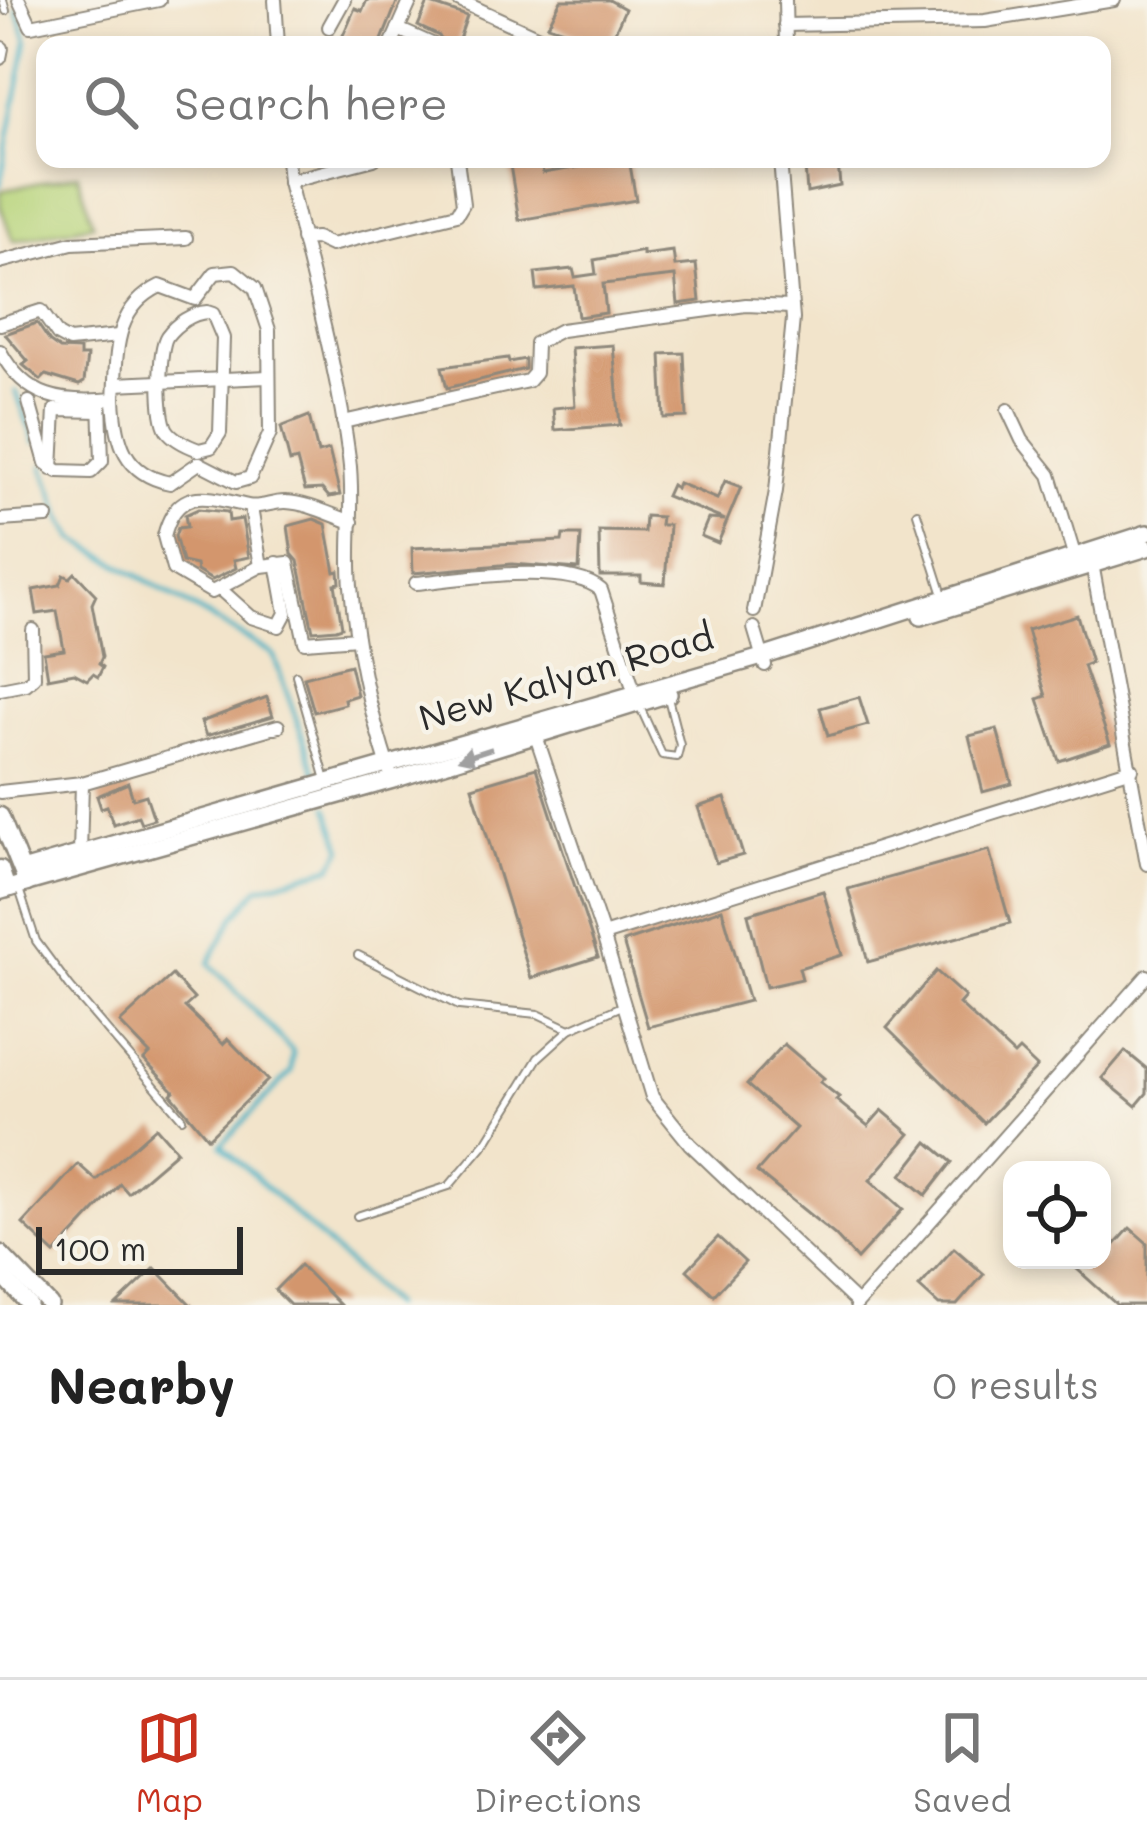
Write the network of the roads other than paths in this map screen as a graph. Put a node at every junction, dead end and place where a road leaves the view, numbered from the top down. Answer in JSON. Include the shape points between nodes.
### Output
{"nodes":[{"id":1,"x":3,"y":0,"type":"edge"},
{"id":2,"x":19,"y":0,"type":"edge"},
{"id":3,"x":159,"y":0,"type":"edge"},
{"id":4,"x":274,"y":0,"type":"edge"},
{"id":5,"x":344,"y":0,"type":"edge"},
{"id":6,"x":411,"y":0,"type":"edge"},
{"id":7,"x":458,"y":0,"type":"edge"},
{"id":8,"x":785,"y":0,"type":"edge"},
{"id":9,"x":1114,"y":0,"type":"edge"},
{"id":10,"x":6,"y":11,"type":"dead end"},
{"id":11,"x":785,"y":25,"type":"junction"},
{"id":12,"x":329,"y":27,"type":"dead end"},
{"id":13,"x":277,"y":36,"type":"edge"},
{"id":14,"x":403,"y":36,"type":"edge"},
{"id":15,"x":536,"y":36,"type":"edge"},
{"id":16,"x":786,"y":36,"type":"edge"},
{"id":17,"x":288,"y":168,"type":"edge"},
{"id":18,"x":341,"y":168,"type":"edge"},
{"id":19,"x":459,"y":168,"type":"edge"},
{"id":20,"x":781,"y":168,"type":"edge"},
{"id":21,"x":289,"y":182,"type":"junction"},
{"id":22,"x":186,"y":238,"type":"dead end"},
{"id":23,"x":302,"y":239,"type":"junction"},
{"id":24,"x":0,"y":262,"type":"edge"},
{"id":25,"x":195,"y":306,"type":"junction"},
{"id":26,"x":791,"y":307,"type":"junction"},
{"id":27,"x":0,"y":324,"type":"edge"},
{"id":28,"x":118,"y":337,"type":"junction"},
{"id":29,"x":0,"y":351,"type":"edge"},
{"id":30,"x":268,"y":377,"type":"junction"},
{"id":31,"x":220,"y":380,"type":"junction"},
{"id":32,"x":161,"y":383,"type":"junction"},
{"id":33,"x":115,"y":384,"type":"junction"},
{"id":34,"x":29,"y":401,"type":"dead end"},
{"id":35,"x":104,"y":404,"type":"junction"},
{"id":36,"x":1007,"y":410,"type":"dead end"},
{"id":37,"x":344,"y":422,"type":"junction"},
{"id":38,"x":199,"y":456,"type":"junction"},
{"id":39,"x":52,"y":469,"type":"junction"},
{"id":40,"x":251,"y":508,"type":"junction"},
{"id":41,"x":917,"y":513,"type":"dead end"},
{"id":42,"x":47,"y":517,"type":"dead end"},
{"id":43,"x":0,"y":520,"type":"edge"},
{"id":44,"x":352,"y":522,"type":"junction"},
{"id":45,"x":1147,"y":533,"type":"edge"},
{"id":46,"x":1147,"y":548,"type":"edge"},
{"id":47,"x":1083,"y":560,"type":"junction"},
{"id":48,"x":277,"y":563,"type":"junction"},
{"id":49,"x":261,"y":566,"type":"junction"},
{"id":50,"x":416,"y":584,"type":"dead end"},
{"id":51,"x":221,"y":590,"type":"junction"},
{"id":52,"x":946,"y":604,"type":"junction"},
{"id":53,"x":754,"y":611,"type":"dead end"},
{"id":54,"x":754,"y":628,"type":"dead end"},
{"id":55,"x":33,"y":630,"type":"dead end"},
{"id":56,"x":357,"y":638,"type":"junction"},
{"id":57,"x":763,"y":661,"type":"junction"},
{"id":58,"x":296,"y":675,"type":"dead end"},
{"id":59,"x":0,"y":689,"type":"edge"},
{"id":60,"x":667,"y":694,"type":"junction"},
{"id":61,"x":636,"y":698,"type":"junction"},
{"id":62,"x":278,"y":726,"type":"dead end"},
{"id":63,"x":533,"y":728,"type":"junction"},
{"id":64,"x":386,"y":762,"type":"junction"},
{"id":65,"x":1132,"y":769,"type":"junction"},
{"id":66,"x":326,"y":780,"type":"junction"},
{"id":67,"x":393,"y":780,"type":"junction"},
{"id":68,"x":82,"y":783,"type":"junction"},
{"id":69,"x":0,"y":792,"type":"edge"},
{"id":70,"x":0,"y":816,"type":"edge"},
{"id":71,"x":166,"y":837,"type":"junction"},
{"id":72,"x":80,"y":854,"type":"junction"},
{"id":73,"x":1147,"y":864,"type":"edge"},
{"id":74,"x":10,"y":880,"type":"edge"},
{"id":75,"x":602,"y":934,"type":"junction"},
{"id":76,"x":358,"y":955,"type":"dead end"},
{"id":77,"x":1147,"y":976,"type":"edge"},
{"id":78,"x":622,"y":1006,"type":"junction"},
{"id":79,"x":570,"y":1029,"type":"junction"},
{"id":80,"x":182,"y":1118,"type":"dead end"},
{"id":81,"x":357,"y":1216,"type":"dead end"},
{"id":82,"x":0,"y":1253,"type":"edge"},
{"id":83,"x":0,"y":1273,"type":"edge"},
{"id":84,"x":856,"y":1304,"type":"edge"},
{"id":85,"x":29,"y":1305,"type":"edge"},
{"id":86,"x":50,"y":1305,"type":"edge"}],
"edges":[{"from":1,"to":10,"type":"lane"},
{"from":2,"to":3,"type":"street","via":[[31,26]]},
{"from":4,"to":13,"type":"street"},
{"from":5,"to":12,"type":"street"},
{"from":6,"to":14,"type":"street"},
{"from":7,"to":15,"type":"street"},
{"from":8,"to":11,"type":"street"},
{"from":9,"to":11,"type":"street","via":[[985,21]]},
{"from":11,"to":16,"type":"street"},
{"from":17,"to":21,"type":"street"},
{"from":18,"to":21,"type":"street"},
{"from":19,"to":23,"type":"street","via":[[464,205],[457,214],[331,245]]},
{"from":20,"to":26,"type":"street"},
{"from":21,"to":23,"type":"street"},
{"from":22,"to":24,"type":"street","via":[[72,243]]},
{"from":23,"to":37,"type":"street"},
{"from":25,"to":28,"type":"street","via":[[160,286],[133,305]]},
{"from":25,"to":30,"type":"street","via":[[215,273],[234,271],[256,288],[268,331]]},
{"from":25,"to":31,"type":"street","via":[[223,329]]},
{"from":25,"to":32,"type":"street","via":[[166,337]]},
{"from":26,"to":37,"type":"street","via":[[725,307],[561,330],[536,344],[532,380]]},
{"from":26,"to":53,"type":"street","via":[[776,491]]},
{"from":27,"to":28,"type":"street","via":[[40,311],[69,340]]},
{"from":28,"to":33,"type":"street"},
{"from":29,"to":35,"type":"street","via":[[13,375],[36,390]]},
{"from":30,"to":31,"type":"street"},
{"from":30,"to":38,"type":"street","via":[[270,433],[250,478],[236,482]]},
{"from":31,"to":32,"type":"street"},
{"from":31,"to":38,"type":"street","via":[[220,433]]},
{"from":32,"to":33,"type":"street"},
{"from":32,"to":38,"type":"street","via":[[166,429]]},
{"from":33,"to":35,"type":"street"},
{"from":34,"to":39,"type":"street"},
{"from":35,"to":38,"type":"street","via":[[130,464],[154,480],[170,483]]},
{"from":35,"to":39,"type":"street","via":[[55,410]]},
{"from":35,"to":39,"type":"street","via":[[101,466]]},
{"from":36,"to":47,"type":"street","via":[[1050,475]]},
{"from":37,"to":44,"type":"street"},
{"from":40,"to":44,"type":"street","via":[[286,502]]},
{"from":40,"to":49,"type":"street"},
{"from":40,"to":51,"type":"street","via":[[189,499],[165,528],[173,569],[204,590]]},
{"from":41,"to":52,"type":"lane"},
{"from":42,"to":43,"type":"street"},
{"from":44,"to":56,"type":"street"},
{"from":45,"to":47,"type":"street"},
{"from":46,"to":47,"type":"street"},
{"from":47,"to":52,"type":"street","name":"New Kalyan Road"},
{"from":47,"to":65,"type":"street"},
{"from":48,"to":49,"type":"street"},
{"from":48,"to":51,"type":"street","via":[[286,613],[279,626],[251,617]]},
{"from":48,"to":56,"type":"street","via":[[290,566],[305,642]]},
{"from":49,"to":51,"type":"street"},
{"from":50,"to":61,"type":"street","via":[[484,576],[591,582],[601,590]]},
{"from":52,"to":57,"type":"street","name":"New Kalyan Road"},
{"from":54,"to":57,"type":"street"},
{"from":55,"to":59,"type":"street","via":[[34,677]]},
{"from":56,"to":64,"type":"street"},
{"from":57,"to":60,"type":"street","name":"New Kalyan Road"},
{"from":57,"to":61,"type":"street","name":"New Kalyan Road"},
{"from":58,"to":66,"type":"lane"},
{"from":60,"to":61,"type":"street","name":"New Kalyan Road"},
{"from":60,"to":61,"type":"lane","via":[[676,757],[662,755]]},
{"from":61,"to":63,"type":"street","name":"New Kalyan Road"},
{"from":62,"to":68,"type":"street"},
{"from":63,"to":64,"type":"street","name":"New Kalyan Road"},
{"from":63,"to":67,"type":"street","name":"New Kalyan Road","one_way":true},
{"from":63,"to":75,"type":"street"},
{"from":64,"to":66,"type":"street","name":"New Kalyan Road"},
{"from":64,"to":67,"type":"street"},
{"from":65,"to":73,"type":"street"},
{"from":65,"to":75,"type":"street"},
{"from":66,"to":71,"type":"street","name":"New Kalyan Road"},
{"from":67,"to":71,"type":"street","name":"New Kalyan Road"},
{"from":68,"to":69,"type":"street"},
{"from":68,"to":72,"type":"street"},
{"from":70,"to":74,"type":"main road"},
{"from":71,"to":72,"type":"street","name":"New Kalyan Road"},
{"from":71,"to":74,"type":"street","name":"New Kalyan Road"},
{"from":72,"to":74,"type":"street","name":"New Kalyan Road"},
{"from":74,"to":80,"type":"lane","via":[[36,941]]},
{"from":75,"to":78,"type":"street"},
{"from":76,"to":79,"type":"lane","via":[[459,1006],[538,1014]]},
{"from":77,"to":84,"type":"street"},
{"from":78,"to":79,"type":"lane"},
{"from":78,"to":84,"type":"street","via":[[652,1097]]},
{"from":79,"to":81,"type":"lane","via":[[538,1058],[488,1141],[449,1186]]},
{"from":82,"to":86,"type":"street"},
{"from":83,"to":85,"type":"street"}]}
